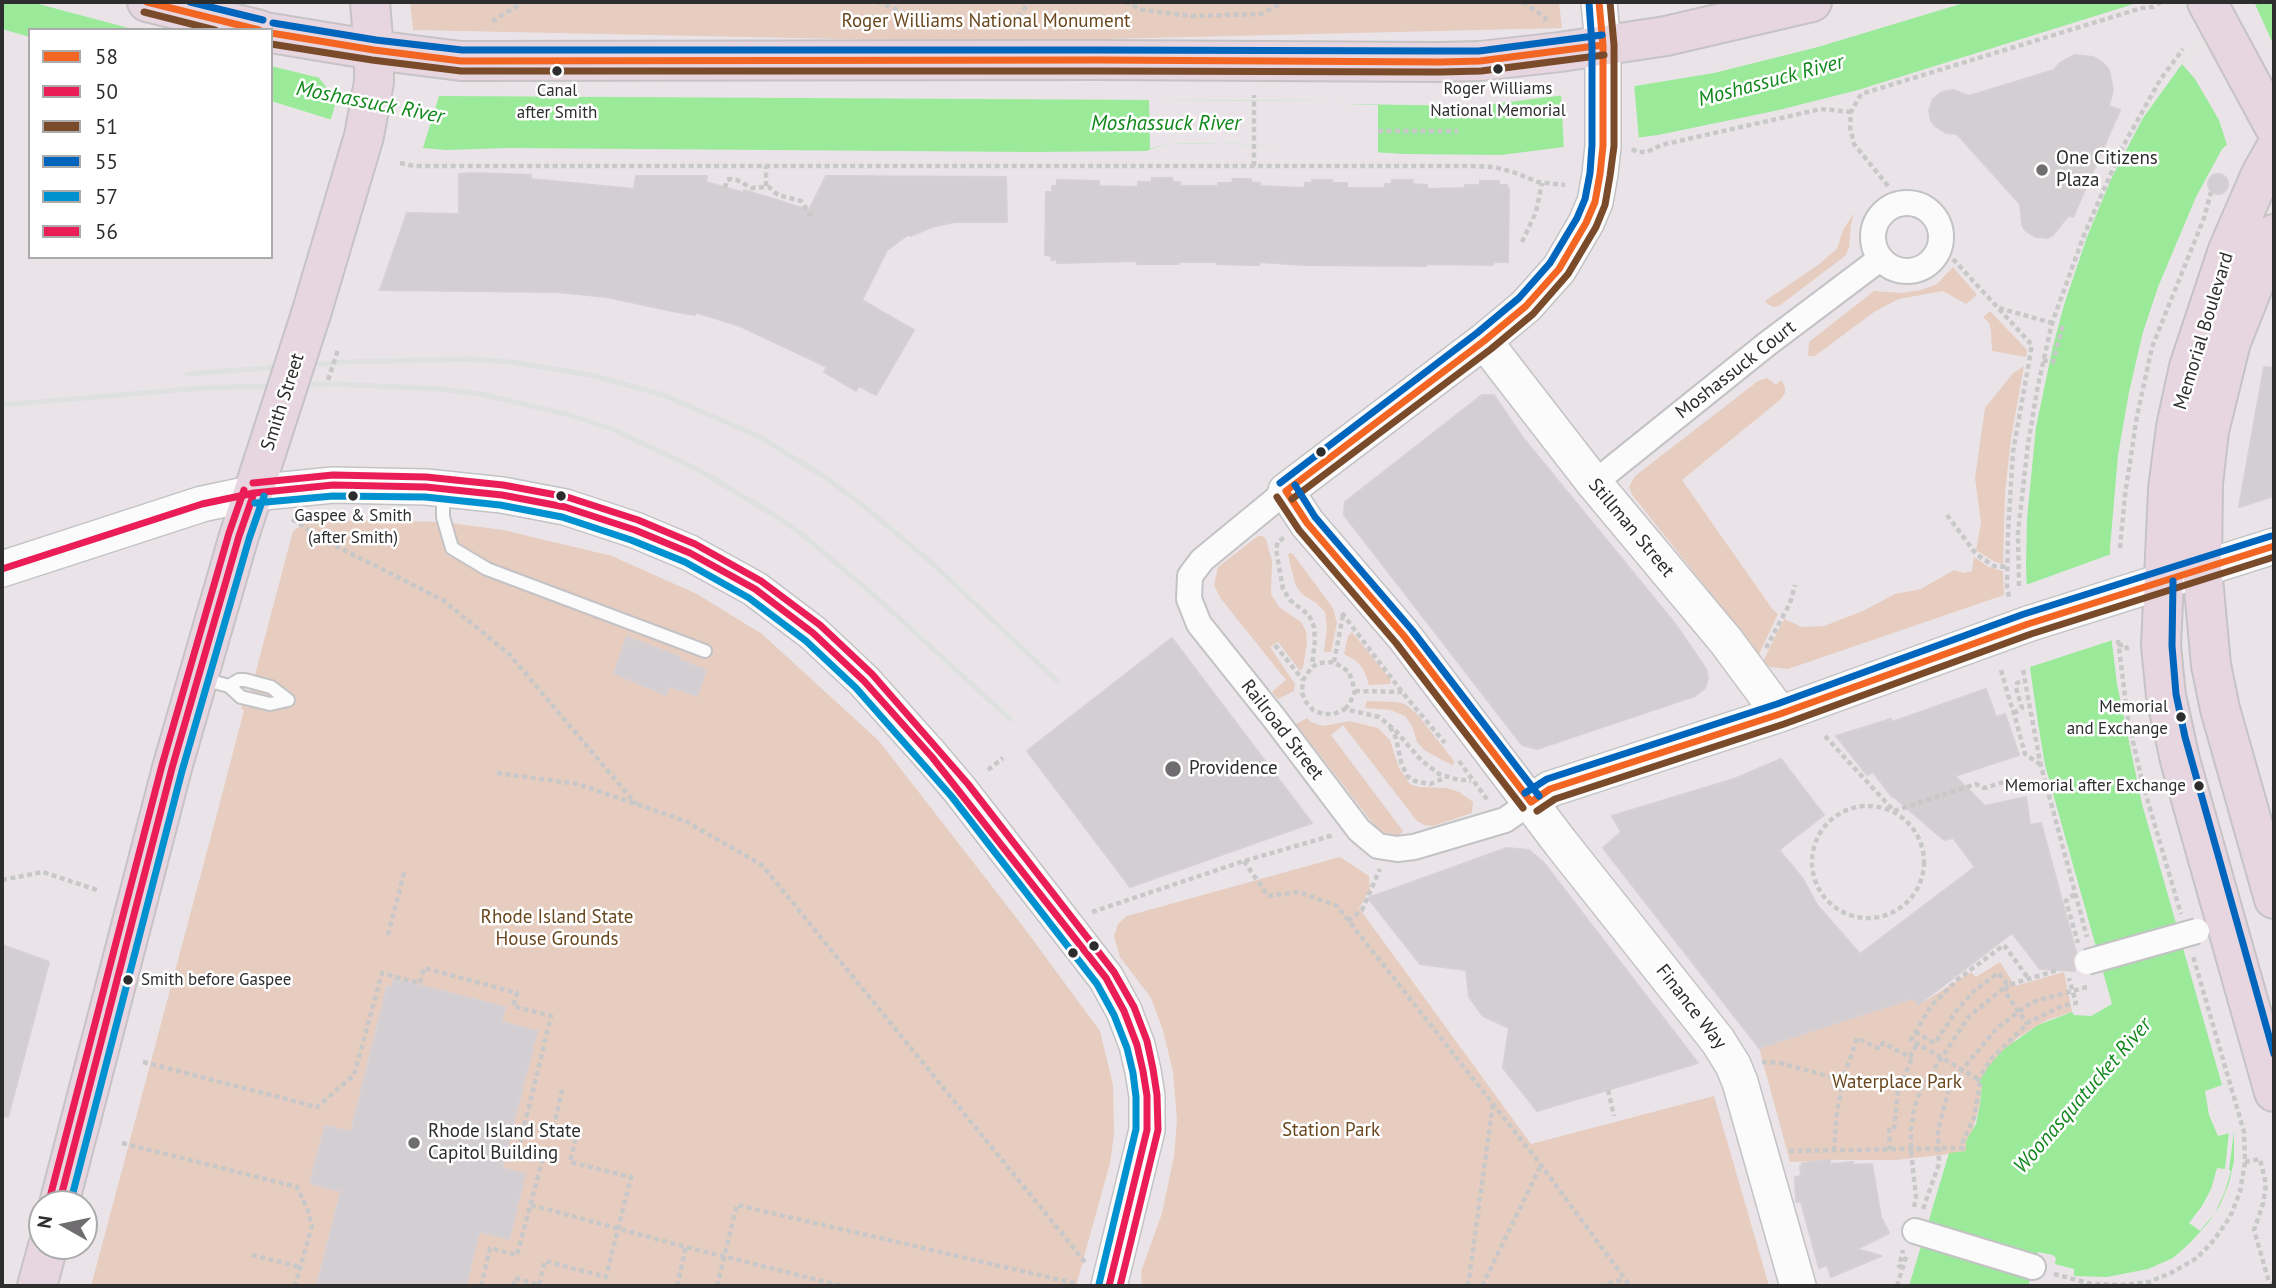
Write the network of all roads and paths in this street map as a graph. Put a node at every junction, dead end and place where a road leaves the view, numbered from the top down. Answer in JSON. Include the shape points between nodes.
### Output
{"nodes":[{"id":1,"x":147,"y":2,"type":"edge"},
{"id":2,"x":167,"y":2,"type":"edge"},
{"id":3,"x":370,"y":2,"type":"edge"},
{"id":4,"x":524,"y":2,"type":"edge"},
{"id":5,"x":877,"y":2,"type":"edge"},
{"id":6,"x":1030,"y":2,"type":"edge"},
{"id":7,"x":1125,"y":2,"type":"edge"},
{"id":8,"x":1284,"y":2,"type":"edge"},
{"id":9,"x":1523,"y":2,"type":"edge"},
{"id":10,"x":1599,"y":2,"type":"edge"},
{"id":11,"x":1812,"y":2,"type":"edge"},
{"id":12,"x":2161,"y":2,"type":"edge"},
{"id":13,"x":1744,"y":9,"type":"edge"},
{"id":14,"x":2213,"y":13,"type":"edge"},
{"id":15,"x":202,"y":15,"type":"junction"},
{"id":16,"x":492,"y":21,"type":"dead end"},
{"id":17,"x":1010,"y":25,"type":"dead end"},
{"id":18,"x":252,"y":28,"type":"edge"},
{"id":19,"x":1546,"y":29,"type":"dead end"},
{"id":20,"x":273,"y":34,"type":"edge"},
{"id":21,"x":933,"y":34,"type":"dead end"},
{"id":22,"x":1603,"y":45,"type":"junction"},
{"id":23,"x":2183,"y":49,"type":"dead end"},
{"id":24,"x":374,"y":66,"type":"junction"},
{"id":25,"x":1254,"y":95,"type":"dead end"},
{"id":26,"x":1851,"y":113,"type":"junction"},
{"id":27,"x":2270,"y":118,"type":"edge"},
{"id":28,"x":1093,"y":125,"type":"dead end"},
{"id":29,"x":1149,"y":126,"type":"dead end"},
{"id":30,"x":1378,"y":131,"type":"dead end"},
{"id":31,"x":1458,"y":131,"type":"dead end"},
{"id":32,"x":1617,"y":148,"type":"junction"},
{"id":33,"x":2274,"y":151,"type":"edge"},
{"id":34,"x":400,"y":163,"type":"dead end"},
{"id":35,"x":766,"y":166,"type":"junction"},
{"id":36,"x":1254,"y":166,"type":"junction"},
{"id":37,"x":1542,"y":183,"type":"junction"},
{"id":38,"x":1565,"y":185,"type":"dead end"},
{"id":39,"x":766,"y":186,"type":"junction"},
{"id":40,"x":1888,"y":186,"type":"dead end"},
{"id":41,"x":725,"y":188,"type":"dead end"},
{"id":42,"x":812,"y":217,"type":"dead end"},
{"id":43,"x":2274,"y":234,"type":"edge"},
{"id":44,"x":1522,"y":242,"type":"dead end"},
{"id":45,"x":1880,"y":258,"type":"dead end"},
{"id":46,"x":1953,"y":259,"type":"dead end"},
{"id":47,"x":1997,"y":307,"type":"junction"},
{"id":48,"x":2052,"y":323,"type":"junction"},
{"id":49,"x":2063,"y":325,"type":"dead end"},
{"id":50,"x":1484,"y":341,"type":"junction"},
{"id":51,"x":338,"y":350,"type":"dead end"},
{"id":52,"x":2043,"y":360,"type":"junction"},
{"id":53,"x":328,"y":380,"type":"dead end"},
{"id":54,"x":2021,"y":404,"type":"junction"},
{"id":55,"x":2034,"y":407,"type":"junction"},
{"id":56,"x":1594,"y":483,"type":"junction"},
{"id":57,"x":442,"y":489,"type":"junction"},
{"id":58,"x":1286,"y":491,"type":"junction"},
{"id":59,"x":2125,"y":491,"type":"dead end"},
{"id":60,"x":2135,"y":492,"type":"dead end"},
{"id":61,"x":254,"y":493,"type":"junction"},
{"id":62,"x":1947,"y":515,"type":"dead end"},
{"id":63,"x":291,"y":518,"type":"dead end"},
{"id":64,"x":2008,"y":531,"type":"junction"},
{"id":65,"x":2018,"y":532,"type":"junction"},
{"id":66,"x":1285,"y":537,"type":"dead end"},
{"id":67,"x":2274,"y":546,"type":"edge"},
{"id":68,"x":2008,"y":567,"type":"junction"},
{"id":69,"x":2202,"y":568,"type":"junction"},
{"id":70,"x":2,"y":569,"type":"edge"},
{"id":71,"x":2163,"y":581,"type":"junction"},
{"id":72,"x":1795,"y":585,"type":"dead end"},
{"id":73,"x":2019,"y":586,"type":"dead end"},
{"id":74,"x":2018,"y":610,"type":"junction"},
{"id":75,"x":1343,"y":614,"type":"dead end"},
{"id":76,"x":1275,"y":645,"type":"dead end"},
{"id":77,"x":2127,"y":649,"type":"dead end"},
{"id":78,"x":705,"y":651,"type":"dead end"},
{"id":79,"x":1763,"y":655,"type":"dead end"},
{"id":80,"x":1334,"y":662,"type":"junction"},
{"id":81,"x":1379,"y":662,"type":"dead end"},
{"id":82,"x":1312,"y":667,"type":"junction"},
{"id":83,"x":2001,"y":670,"type":"dead end"},
{"id":84,"x":2023,"y":670,"type":"dead end"},
{"id":85,"x":1303,"y":680,"type":"junction"},
{"id":86,"x":2024,"y":680,"type":"junction"},
{"id":87,"x":1355,"y":691,"type":"junction"},
{"id":88,"x":1402,"y":692,"type":"junction"},
{"id":89,"x":1345,"y":709,"type":"junction"},
{"id":90,"x":2013,"y":709,"type":"junction"},
{"id":91,"x":1780,"y":714,"type":"junction"},
{"id":92,"x":1387,"y":723,"type":"junction"},
{"id":93,"x":1825,"y":736,"type":"dead end"},
{"id":94,"x":1450,"y":750,"type":"dead end"},
{"id":95,"x":1003,"y":758,"type":"dead end"},
{"id":96,"x":1458,"y":760,"type":"dead end"},
{"id":97,"x":2041,"y":766,"type":"junction"},
{"id":98,"x":988,"y":770,"type":"dead end"},
{"id":99,"x":497,"y":773,"type":"dead end"},
{"id":100,"x":1446,"y":777,"type":"junction"},
{"id":101,"x":1472,"y":781,"type":"junction"},
{"id":102,"x":2047,"y":787,"type":"junction"},
{"id":103,"x":1531,"y":802,"type":"junction"},
{"id":104,"x":636,"y":804,"type":"junction"},
{"id":105,"x":1492,"y":805,"type":"dead end"},
{"id":106,"x":1894,"y":811,"type":"junction"},
{"id":107,"x":1335,"y":834,"type":"dead end"},
{"id":108,"x":1244,"y":861,"type":"junction"},
{"id":109,"x":405,"y":869,"type":"dead end"},
{"id":110,"x":1377,"y":877,"type":"dead end"},
{"id":111,"x":2,"y":880,"type":"edge"},
{"id":112,"x":97,"y":890,"type":"dead end"},
{"id":113,"x":2075,"y":895,"type":"junction"},
{"id":114,"x":2274,"y":899,"type":"edge"},
{"id":115,"x":2188,"y":901,"type":"dead end"},
{"id":116,"x":2178,"y":905,"type":"junction"},
{"id":117,"x":1090,"y":912,"type":"dead end"},
{"id":118,"x":1348,"y":921,"type":"junction"},
{"id":119,"x":2190,"y":932,"type":"junction"},
{"id":120,"x":388,"y":935,"type":"dead end"},
{"id":121,"x":2076,"y":935,"type":"dead end"},
{"id":122,"x":2086,"y":967,"type":"junction"},
{"id":123,"x":2058,"y":970,"type":"dead end"},
{"id":124,"x":2028,"y":978,"type":"junction"},
{"id":125,"x":2008,"y":985,"type":"junction"},
{"id":126,"x":2072,"y":991,"type":"junction"},
{"id":127,"x":2019,"y":1012,"type":"junction"},
{"id":128,"x":2027,"y":1024,"type":"junction"},
{"id":129,"x":1915,"y":1032,"type":"junction"},
{"id":130,"x":1917,"y":1044,"type":"junction"},
{"id":131,"x":1910,"y":1057,"type":"junction"},
{"id":132,"x":1941,"y":1058,"type":"junction"},
{"id":133,"x":143,"y":1062,"type":"dead end"},
{"id":134,"x":1755,"y":1062,"type":"dead end"},
{"id":135,"x":1962,"y":1070,"type":"junction"},
{"id":136,"x":1978,"y":1079,"type":"junction"},
{"id":137,"x":1843,"y":1080,"type":"junction"},
{"id":138,"x":562,"y":1090,"type":"dead end"},
{"id":139,"x":1608,"y":1090,"type":"dead end"},
{"id":140,"x":2274,"y":1092,"type":"edge"},
{"id":141,"x":1493,"y":1103,"type":"junction"},
{"id":142,"x":1614,"y":1116,"type":"dead end"},
{"id":143,"x":122,"y":1143,"type":"dead end"},
{"id":144,"x":1890,"y":1150,"type":"junction"},
{"id":145,"x":1939,"y":1150,"type":"junction"},
{"id":146,"x":1780,"y":1151,"type":"dead end"},
{"id":147,"x":1834,"y":1151,"type":"junction"},
{"id":148,"x":1910,"y":1151,"type":"junction"},
{"id":149,"x":2245,"y":1162,"type":"junction"},
{"id":150,"x":1541,"y":1165,"type":"junction"},
{"id":151,"x":62,"y":1190,"type":"edge"},
{"id":152,"x":531,"y":1205,"type":"junction"},
{"id":153,"x":1911,"y":1227,"type":"junction"},
{"id":154,"x":618,"y":1229,"type":"junction"},
{"id":155,"x":686,"y":1247,"type":"junction"},
{"id":156,"x":252,"y":1255,"type":"dead end"},
{"id":157,"x":725,"y":1257,"type":"junction"},
{"id":158,"x":44,"y":1260,"type":"edge"},
{"id":159,"x":1085,"y":1262,"type":"dead end"},
{"id":160,"x":300,"y":1267,"type":"junction"},
{"id":161,"x":1903,"y":1267,"type":"junction"},
{"id":162,"x":2033,"y":1267,"type":"joint"},
{"id":163,"x":1624,"y":1279,"type":"junction"},
{"id":164,"x":2272,"y":1283,"type":"edge"},
{"id":165,"x":1094,"y":1285,"type":"edge"},
{"id":166,"x":37,"y":1286,"type":"edge"},
{"id":167,"x":295,"y":1286,"type":"edge"},
{"id":168,"x":481,"y":1286,"type":"edge"},
{"id":169,"x":513,"y":1286,"type":"edge"},
{"id":170,"x":677,"y":1286,"type":"edge"},
{"id":171,"x":717,"y":1286,"type":"edge"},
{"id":172,"x":842,"y":1286,"type":"edge"},
{"id":173,"x":1468,"y":1286,"type":"edge"},
{"id":174,"x":1482,"y":1286,"type":"edge"},
{"id":175,"x":1600,"y":1286,"type":"edge"},
{"id":176,"x":1630,"y":1286,"type":"edge"},
{"id":177,"x":1798,"y":1286,"type":"edge"},
{"id":178,"x":1897,"y":1286,"type":"edge"},
{"id":179,"x":2105,"y":1286,"type":"edge"},
{"id":180,"x":2263,"y":1286,"type":"edge"}],
"edges":[{"from":1,"to":15,"type":"main road"},
{"from":2,"to":15,"type":"main road"},
{"from":3,"to":24,"type":"main road","name":"Smith Street"},
{"from":4,"to":16,"type":"path"},
{"from":5,"to":21,"type":"path","via":[[899,10]]},
{"from":6,"to":17,"type":"path"},
{"from":7,"to":8,"type":"path","via":[[1143,10],[1191,16],[1261,14]]},
{"from":9,"to":19,"type":"path","via":[[1545,17]]},
{"from":10,"to":22,"type":"street"},
{"from":11,"to":13,"type":"main road"},
{"from":12,"to":26,"type":"path","via":[[1861,94]]},
{"from":13,"to":22,"type":"main road","via":[[1665,36]]},
{"from":14,"to":27,"type":"main road"},
{"from":15,"to":18,"type":"main road"},
{"from":20,"to":24,"type":"main road"},
{"from":22,"to":24,"type":"main road","via":[[1480,61],[1398,63],[461,61]]},
{"from":22,"to":32,"type":"street","via":[[1603,85]]},
{"from":23,"to":48,"type":"path","via":[[2122,148],[2079,246]]},
{"from":24,"to":61,"type":"main road","name":"Smith Street","bridge":true,"via":[[365,136]]},
{"from":25,"to":36,"type":"path"},
{"from":26,"to":32,"type":"path","via":[[1821,110],[1661,145],[1647,152]]},
{"from":26,"to":40,"type":"path","via":[[1854,144]]},
{"from":28,"to":29,"type":"path"},
{"from":30,"to":31,"type":"path"},
{"from":32,"to":50,"type":"street","via":[[1586,223],[1559,269],[1526,306]]},
{"from":33,"to":71,"type":"main road","name":"Memorial Boulevard","via":[[2228,250],[2189,367],[2174,439]]},
{"from":34,"to":35,"type":"path"},
{"from":35,"to":36,"type":"path"},
{"from":35,"to":39,"type":"path"},
{"from":36,"to":37,"type":"path","via":[[1472,166],[1505,169]]},
{"from":37,"to":38,"type":"path"},
{"from":37,"to":44,"type":"path","via":[[1536,212]]},
{"from":39,"to":41,"type":"path","via":[[752,188],[730,179]]},
{"from":39,"to":42,"type":"path","via":[[778,195],[801,201]]},
{"from":43,"to":69,"type":"main road","name":"Memorial Boulevard","via":[[2231,342],[2212,420],[2203,483]]},
{"from":45,"to":56,"type":"street","name":"Moshassuck Court"},
{"from":46,"to":47,"type":"path"},
{"from":47,"to":48,"type":"path"},
{"from":47,"to":54,"type":"path","via":[[2032,345]]},
{"from":48,"to":52,"type":"path"},
{"from":49,"to":52,"type":"path","via":[[2053,362]]},
{"from":50,"to":56,"type":"street","name":"Stillman Street"},
{"from":50,"to":58,"type":"street"},
{"from":51,"to":53,"type":"path","bridge":true},
{"from":52,"to":55,"type":"path"},
{"from":54,"to":55,"type":"path"},
{"from":54,"to":64,"type":"path"},
{"from":55,"to":65,"type":"path"},
{"from":56,"to":91,"type":"street","name":"Stillman Street","via":[[1726,641]]},
{"from":57,"to":61,"type":"street","via":[[333,485]]},
{"from":57,"to":78,"type":"lane","via":[[443,517],[452,548],[487,569]]},
{"from":57,"to":165,"type":"street","via":[[565,507],[690,553],[755,589],[813,633],[864,681],[960,790],[1106,978],[1137,1045],[1147,1096],[1147,1130]]},
{"from":58,"to":103,"type":"street","name":"Finance Way"},
{"from":58,"to":103,"type":"street","name":"Railroad Street","via":[[1202,560],[1190,576],[1189,599],[1199,624],[1359,830],[1378,846],[1414,847],[1505,820]]},
{"from":59,"to":60,"type":"path"},
{"from":61,"to":70,"type":"street","via":[[202,504]]},
{"from":61,"to":151,"type":"main road","name":"Smith Street","via":[[239,536],[214,682],[172,768]]},
{"from":62,"to":68,"type":"path","via":[[1976,554],[1994,566]]},
{"from":63,"to":104,"type":"path","via":[[322,539],[443,600],[509,654]]},
{"from":64,"to":65,"type":"path"},
{"from":64,"to":68,"type":"path"},
{"from":65,"to":73,"type":"path"},
{"from":66,"to":82,"type":"path","via":[[1276,549],[1283,589],[1314,626]]},
{"from":67,"to":69,"type":"street"},
{"from":68,"to":74,"type":"path"},
{"from":69,"to":71,"type":"street"},
{"from":69,"to":114,"type":"main road","name":"Memorial Boulevard","via":[[2220,709]]},
{"from":71,"to":74,"type":"street","via":[[2116,596]]},
{"from":71,"to":140,"type":"main road","name":"Memorial Boulevard","via":[[2161,646],[2175,739]]},
{"from":72,"to":79,"type":"path"},
{"from":74,"to":91,"type":"street"},
{"from":75,"to":80,"type":"path"},
{"from":76,"to":85,"type":"path"},
{"from":77,"to":116,"type":"path","via":[[2118,643],[2128,720]]},
{"from":80,"to":82,"type":"path"},
{"from":80,"to":87,"type":"path","via":[[1349,672]]},
{"from":81,"to":88,"type":"path"},
{"from":82,"to":85,"type":"path"},
{"from":83,"to":90,"type":"path"},
{"from":84,"to":86,"type":"path"},
{"from":85,"to":89,"type":"path","via":[[1302,692],[1313,710],[1334,714]]},
{"from":86,"to":90,"type":"path","via":[[2016,688],[2021,710]]},
{"from":86,"to":97,"type":"path"},
{"from":87,"to":88,"type":"path"},
{"from":87,"to":89,"type":"path"},
{"from":88,"to":94,"type":"path"},
{"from":89,"to":92,"type":"path"},
{"from":90,"to":97,"type":"path","via":[[2025,754]]},
{"from":91,"to":103,"type":"street","via":[[1550,789]]},
{"from":92,"to":100,"type":"path","via":[[1420,760]]},
{"from":92,"to":100,"type":"path","via":[[1407,776],[1430,784]]},
{"from":93,"to":106,"type":"path"},
{"from":95,"to":98,"type":"path"},
{"from":96,"to":101,"type":"path"},
{"from":97,"to":102,"type":"path"},
{"from":99,"to":104,"type":"path","via":[[578,784]]},
{"from":100,"to":101,"type":"path"},
{"from":101,"to":105,"type":"path"},
{"from":102,"to":106,"type":"path","via":[[2016,791],[2014,779],[1984,788],[1976,784]]},
{"from":102,"to":113,"type":"path"},
{"from":103,"to":177,"type":"street","name":"Finance Way","via":[[1733,1065]]},
{"from":104,"to":159,"type":"path","via":[[685,821],[762,865]]},
{"from":106,"to":106,"type":"path","via":[[1875,806],[1840,813],[1817,839],[1812,855],[1819,889],[1845,912],[1883,916],[1914,894],[1924,857],[1909,823]]},
{"from":107,"to":108,"type":"path"},
{"from":108,"to":117,"type":"path"},
{"from":108,"to":118,"type":"path","via":[[1268,897],[1299,892],[1337,906]]},
{"from":109,"to":120,"type":"path"},
{"from":110,"to":118,"type":"path","via":[[1362,910]]},
{"from":111,"to":112,"type":"path","via":[[43,872]]},
{"from":113,"to":121,"type":"path","via":[[2066,901]]},
{"from":113,"to":122,"type":"path"},
{"from":115,"to":116,"type":"path"},
{"from":116,"to":119,"type":"path"},
{"from":118,"to":141,"type":"path"},
{"from":119,"to":122,"type":"street","bridge":true},
{"from":119,"to":149,"type":"path","via":[[2238,1105]]},
{"from":122,"to":126,"type":"path"},
{"from":122,"to":126,"type":"path"},
{"from":123,"to":124,"type":"path"},
{"from":124,"to":125,"type":"path"},
{"from":124,"to":129,"type":"path","via":[[2004,945],[1956,981],[1931,1006]]},
{"from":125,"to":127,"type":"path","via":[[2005,992]]},
{"from":125,"to":129,"type":"path","via":[[1998,972],[1974,991],[1935,1043]]},
{"from":125,"to":132,"type":"path","via":[[1969,1016]]},
{"from":126,"to":127,"type":"path","via":[[2032,1002]]},
{"from":126,"to":128,"type":"path","via":[[2076,1003]]},
{"from":127,"to":128,"type":"path"},
{"from":127,"to":135,"type":"path","via":[[1997,1028]]},
{"from":128,"to":136,"type":"path","via":[[1991,1059]]},
{"from":129,"to":130,"type":"path","via":[[1911,1040]]},
{"from":130,"to":131,"type":"path"},
{"from":130,"to":132,"type":"path"},
{"from":131,"to":137,"type":"path","via":[[1883,1043],[1880,1049],[1857,1038]]},
{"from":131,"to":144,"type":"path","via":[[1898,1091],[1894,1130],[1889,1130]]},
{"from":132,"to":135,"type":"path"},
{"from":132,"to":148,"type":"path","via":[[1920,1091]]},
{"from":133,"to":152,"type":"path","via":[[317,1107],[354,1075],[382,972],[421,983],[424,968],[517,993],[513,1006],[551,1016],[517,1156],[542,1161]]},
{"from":134,"to":137,"type":"path","via":[[1780,1063]]},
{"from":135,"to":136,"type":"path"},
{"from":135,"to":145,"type":"path","via":[[1949,1088],[1938,1130]]},
{"from":136,"to":145,"type":"path","via":[[1976,1109],[1964,1149]]},
{"from":137,"to":147,"type":"path"},
{"from":138,"to":154,"type":"path","via":[[553,1131],[576,1137],[570,1161],[631,1178]]},
{"from":139,"to":142,"type":"path"},
{"from":141,"to":150,"type":"path"},
{"from":141,"to":173,"type":"path"},
{"from":143,"to":160,"type":"path","via":[[297,1187],[312,1226]]},
{"from":144,"to":147,"type":"path"},
{"from":144,"to":148,"type":"path"},
{"from":145,"to":148,"type":"path"},
{"from":145,"to":153,"type":"path","via":[[1940,1164]]},
{"from":146,"to":147,"type":"path"},
{"from":148,"to":153,"type":"path","via":[[1916,1197]]},
{"from":149,"to":164,"type":"path","via":[[2260,1159],[2266,1184],[2255,1230]]},
{"from":149,"to":179,"type":"path","via":[[2230,1217],[2197,1258],[2149,1282]]},
{"from":150,"to":163,"type":"path"},
{"from":150,"to":174,"type":"path"},
{"from":152,"to":154,"type":"path"},
{"from":152,"to":168,"type":"path","via":[[517,1255],[490,1248]]},
{"from":153,"to":161,"type":"path"},
{"from":153,"to":161,"type":"path","via":[[1899,1266]]},
{"from":153,"to":162,"type":"street"},
{"from":154,"to":155,"type":"path"},
{"from":154,"to":169,"type":"path","via":[[606,1277],[545,1261],[539,1284],[515,1278]]},
{"from":155,"to":157,"type":"path"},
{"from":155,"to":170,"type":"path"},
{"from":156,"to":160,"type":"path"},
{"from":157,"to":165,"type":"path","via":[[737,1205]]},
{"from":157,"to":171,"type":"path"},
{"from":157,"to":172,"type":"path"},
{"from":158,"to":166,"type":"main road"},
{"from":160,"to":167,"type":"path"},
{"from":161,"to":178,"type":"path"},
{"from":162,"to":179,"type":"path"},
{"from":163,"to":175,"type":"path"},
{"from":163,"to":176,"type":"path"},
{"from":164,"to":180,"type":"path"}]}
